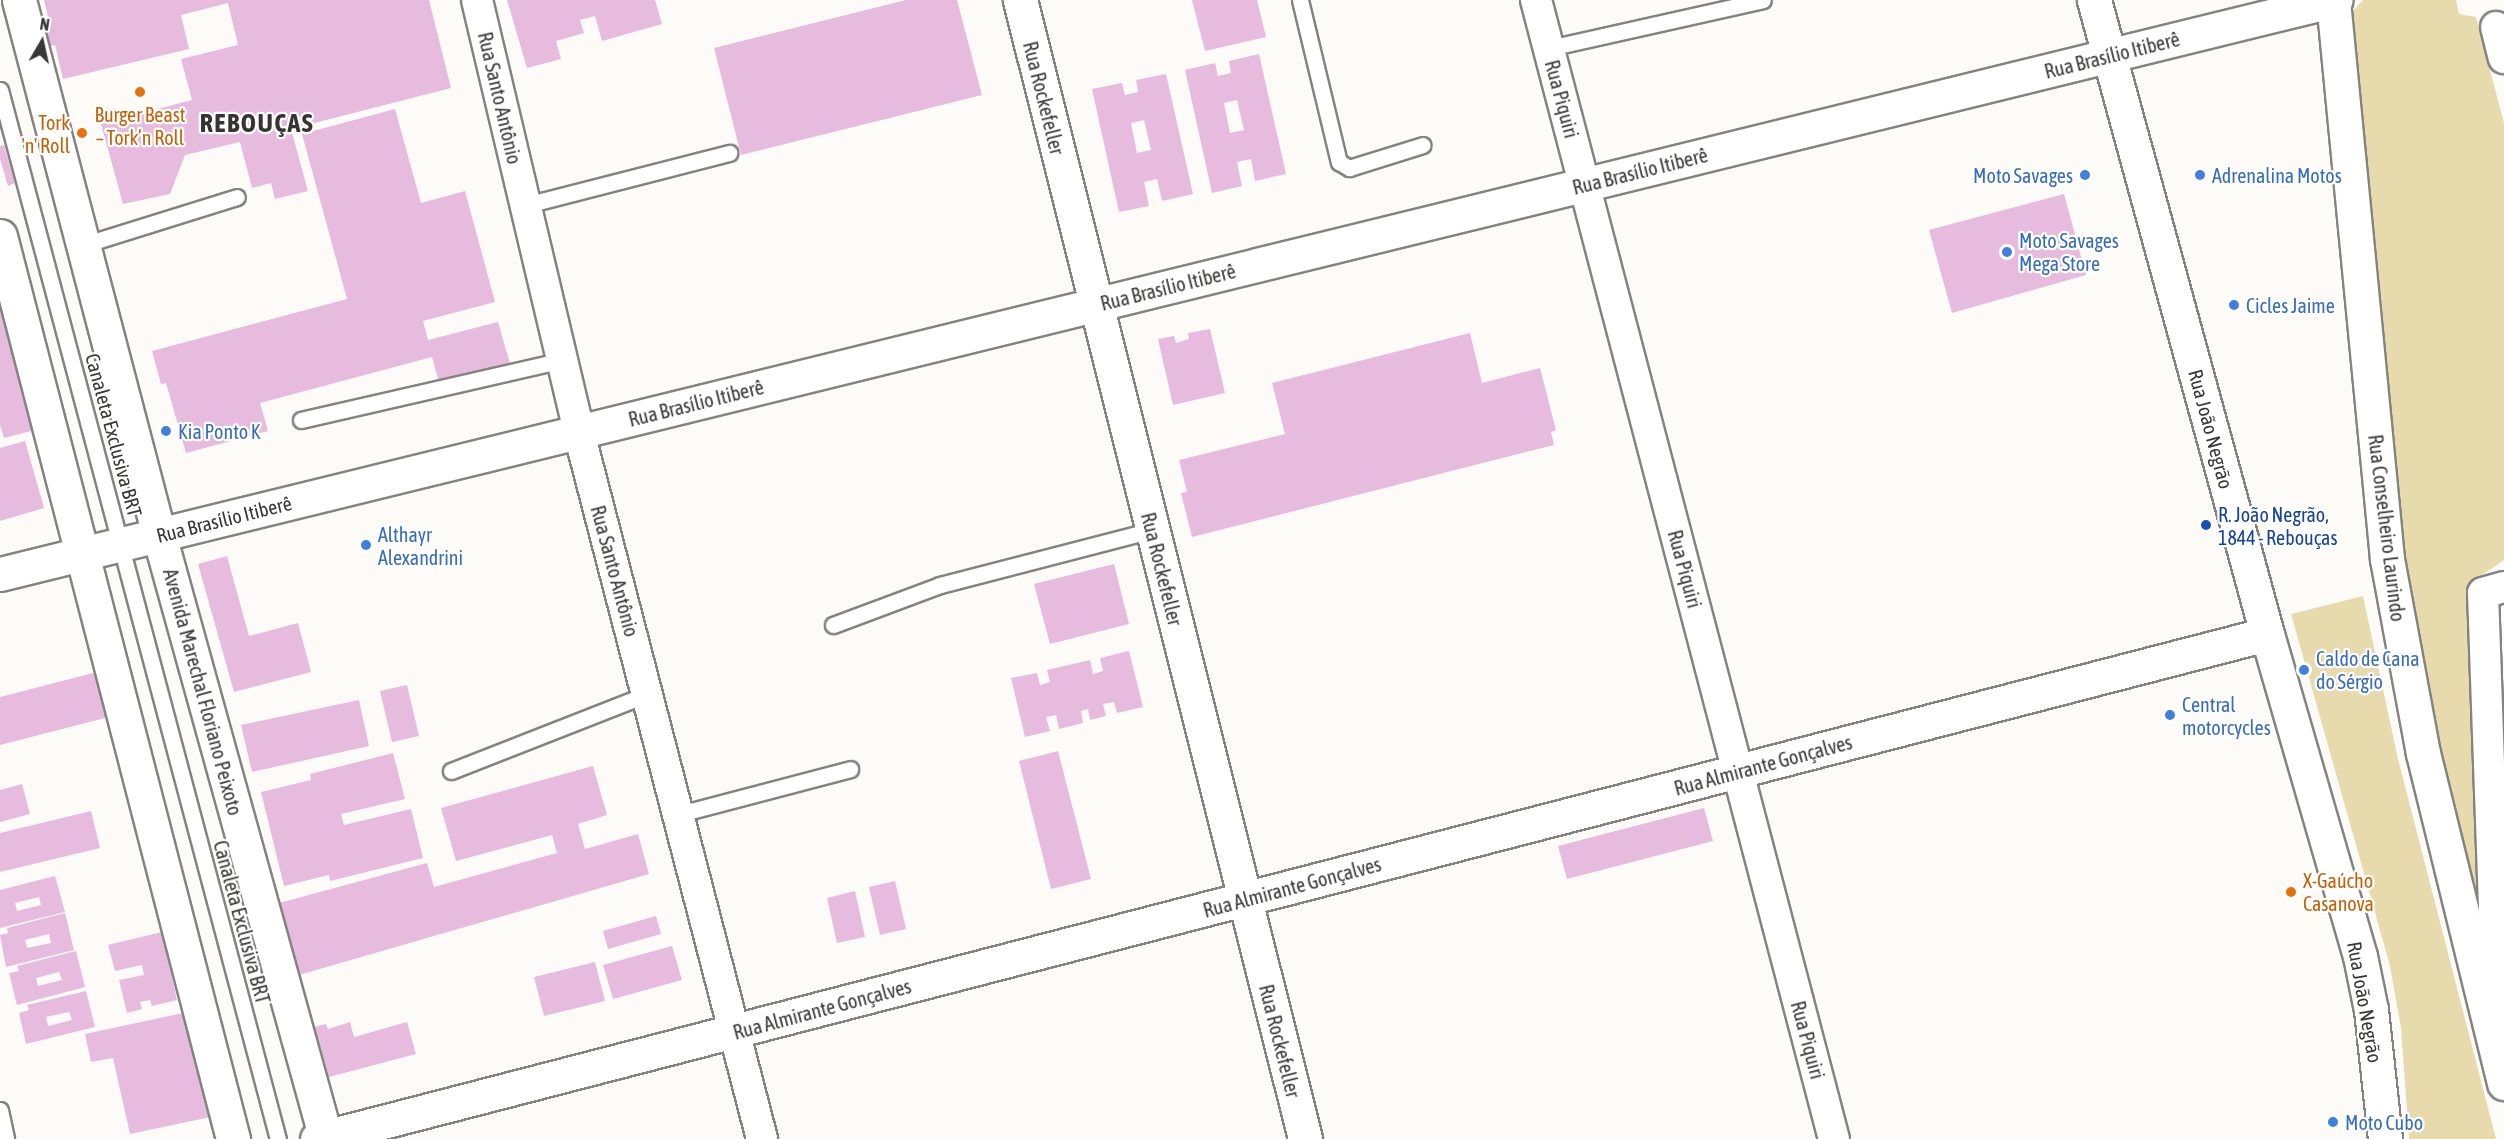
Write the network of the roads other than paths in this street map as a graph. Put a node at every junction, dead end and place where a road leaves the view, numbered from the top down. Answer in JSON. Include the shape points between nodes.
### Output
{"nodes":[{"id":1,"x":19,"y":0,"type":"edge"},
{"id":2,"x":477,"y":0,"type":"edge"},
{"id":3,"x":1020,"y":0,"type":"edge"},
{"id":4,"x":1300,"y":0,"type":"edge"},
{"id":5,"x":1536,"y":0,"type":"edge"},
{"id":6,"x":1763,"y":0,"type":"edge"},
{"id":7,"x":2094,"y":0,"type":"edge"},
{"id":8,"x":2334,"y":0,"type":"edge"},
{"id":9,"x":2259,"y":9,"type":"edge"},
{"id":10,"x":2496,"y":27,"type":"dead end"},
{"id":11,"x":1549,"y":48,"type":"junction"},
{"id":12,"x":2109,"y":56,"type":"junction"},
{"id":13,"x":2504,"y":57,"type":"edge"},
{"id":14,"x":0,"y":90,"type":"edge"},
{"id":15,"x":1423,"y":145,"type":"dead end"},
{"id":16,"x":729,"y":153,"type":"dead end"},
{"id":17,"x":1584,"y":185,"type":"junction"},
{"id":18,"x":237,"y":198,"type":"dead end"},
{"id":19,"x":526,"y":205,"type":"junction"},
{"id":20,"x":0,"y":236,"type":"edge"},
{"id":21,"x":83,"y":245,"type":"junction"},
{"id":22,"x":1096,"y":305,"type":"junction"},
{"id":23,"x":562,"y":360,"type":"junction"},
{"id":24,"x":301,"y":420,"type":"dead end"},
{"id":25,"x":579,"y":432,"type":"junction"},
{"id":26,"x":1152,"y":530,"type":"junction"},
{"id":27,"x":159,"y":535,"type":"junction"},
{"id":28,"x":121,"y":544,"type":"junction"},
{"id":29,"x":84,"y":553,"type":"junction"},
{"id":30,"x":0,"y":574,"type":"edge"},
{"id":31,"x":2504,"y":587,"type":"edge"},
{"id":32,"x":833,"y":625,"type":"dead end"},
{"id":33,"x":2267,"y":634,"type":"junction"},
{"id":34,"x":648,"y":694,"type":"junction"},
{"id":35,"x":850,"y":769,"type":"dead end"},
{"id":36,"x":451,"y":771,"type":"dead end"},
{"id":37,"x":1738,"y":771,"type":"junction"},
{"id":38,"x":679,"y":814,"type":"junction"},
{"id":39,"x":1245,"y":899,"type":"junction"},
{"id":40,"x":735,"y":1031,"type":"junction"},
{"id":41,"x":2501,"y":1071,"type":"edge"},
{"id":42,"x":0,"y":1110,"type":"edge"},
{"id":43,"x":323,"y":1138,"type":"edge"},
{"id":44,"x":6,"y":1139,"type":"edge"},
{"id":45,"x":233,"y":1139,"type":"edge"},
{"id":46,"x":278,"y":1139,"type":"edge"},
{"id":47,"x":762,"y":1139,"type":"edge"},
{"id":48,"x":1305,"y":1139,"type":"edge"},
{"id":49,"x":1834,"y":1139,"type":"edge"},
{"id":50,"x":2385,"y":1139,"type":"edge"}],
"edges":[{"from":1,"to":21,"type":"main road","name":"Avenida Marechal Floriano Peixoto"},
{"from":2,"to":19,"type":"street","name":"Rua Santo Antônio"},
{"from":3,"to":22,"type":"main road","name":"Rua Rockefeller"},
{"from":4,"to":15,"type":"lane","via":[[1340,162],[1349,168]]},
{"from":5,"to":11,"type":"street","name":"Rua Piquiri"},
{"from":6,"to":11,"type":"lane"},
{"from":7,"to":12,"type":"main road","name":"Rua João Negrão"},
{"from":8,"to":9,"type":"main road","name":"Rua Brasílio Itiberê"},
{"from":8,"to":41,"type":"main road","name":"Rua Conselheiro Laurindo","via":[[2387,559],[2423,753]]},
{"from":9,"to":12,"type":"main road","name":"Rua Brasílio Itiberê"},
{"from":10,"to":13,"type":"street"},
{"from":11,"to":17,"type":"street","name":"Rua Piquiri"},
{"from":12,"to":17,"type":"main road","name":"Rua Brasílio Itiberê"},
{"from":12,"to":33,"type":"main road","name":"Rua João Negrão"},
{"from":14,"to":28,"type":"lane","name":"Canaleta Exclusiva BRT"},
{"from":16,"to":19,"type":"lane"},
{"from":17,"to":22,"type":"main road","name":"Rua Brasílio Itiberê"},
{"from":17,"to":37,"type":"street","name":"Rua Piquiri"},
{"from":18,"to":21,"type":"lane"},
{"from":19,"to":23,"type":"street","name":"Rua Santo Antônio"},
{"from":20,"to":29,"type":"main road"},
{"from":21,"to":27,"type":"main road","name":"Avenida Marechal Floriano Peixoto"},
{"from":22,"to":25,"type":"main road","name":"Rua Brasílio Itiberê"},
{"from":22,"to":26,"type":"main road","name":"Rua Rockefeller"},
{"from":23,"to":24,"type":"lane"},
{"from":23,"to":25,"type":"street","name":"Rua Santo Antônio"},
{"from":25,"to":27,"type":"main road","name":"Rua Brasílio Itiberê"},
{"from":25,"to":34,"type":"street","name":"Rua Santo Antônio"},
{"from":26,"to":32,"type":"lane","via":[[940,585]]},
{"from":26,"to":39,"type":"main road","name":"Rua Rockefeller"},
{"from":27,"to":28,"type":"main road","name":"Rua Brasílio Itiberê"},
{"from":27,"to":43,"type":"main road","name":"Avenida Marechal Floriano Peixoto"},
{"from":28,"to":29,"type":"main road","name":"Rua Brasílio Itiberê"},
{"from":28,"to":46,"type":"lane","name":"Canaleta Exclusiva BRT"},
{"from":29,"to":30,"type":"main road","name":"Rua Brasílio Itiberê"},
{"from":29,"to":45,"type":"main road"},
{"from":31,"to":41,"type":"street","via":[[2483,593]]},
{"from":33,"to":37,"type":"main road","name":"Rua Almirante Gonçalves"},
{"from":33,"to":50,"type":"main road","name":"Rua João Negrão","via":[[2360,956],[2371,1010]]},
{"from":34,"to":36,"type":"lane"},
{"from":34,"to":38,"type":"street","name":"Rua Santo Antônio"},
{"from":35,"to":38,"type":"lane"},
{"from":37,"to":39,"type":"main road","name":"Rua Almirante Gonçalves"},
{"from":37,"to":49,"type":"street","name":"Rua Piquiri"},
{"from":38,"to":40,"type":"street","name":"Rua Santo Antônio"},
{"from":39,"to":40,"type":"main road","name":"Rua Almirante Gonçalves"},
{"from":39,"to":48,"type":"main road","name":"Rua Rockefeller"},
{"from":40,"to":43,"type":"main road","name":"Rua Almirante Gonçalves"},
{"from":40,"to":47,"type":"street","name":"Rua Santo Antônio"},
{"from":42,"to":44,"type":"lane"}]}
